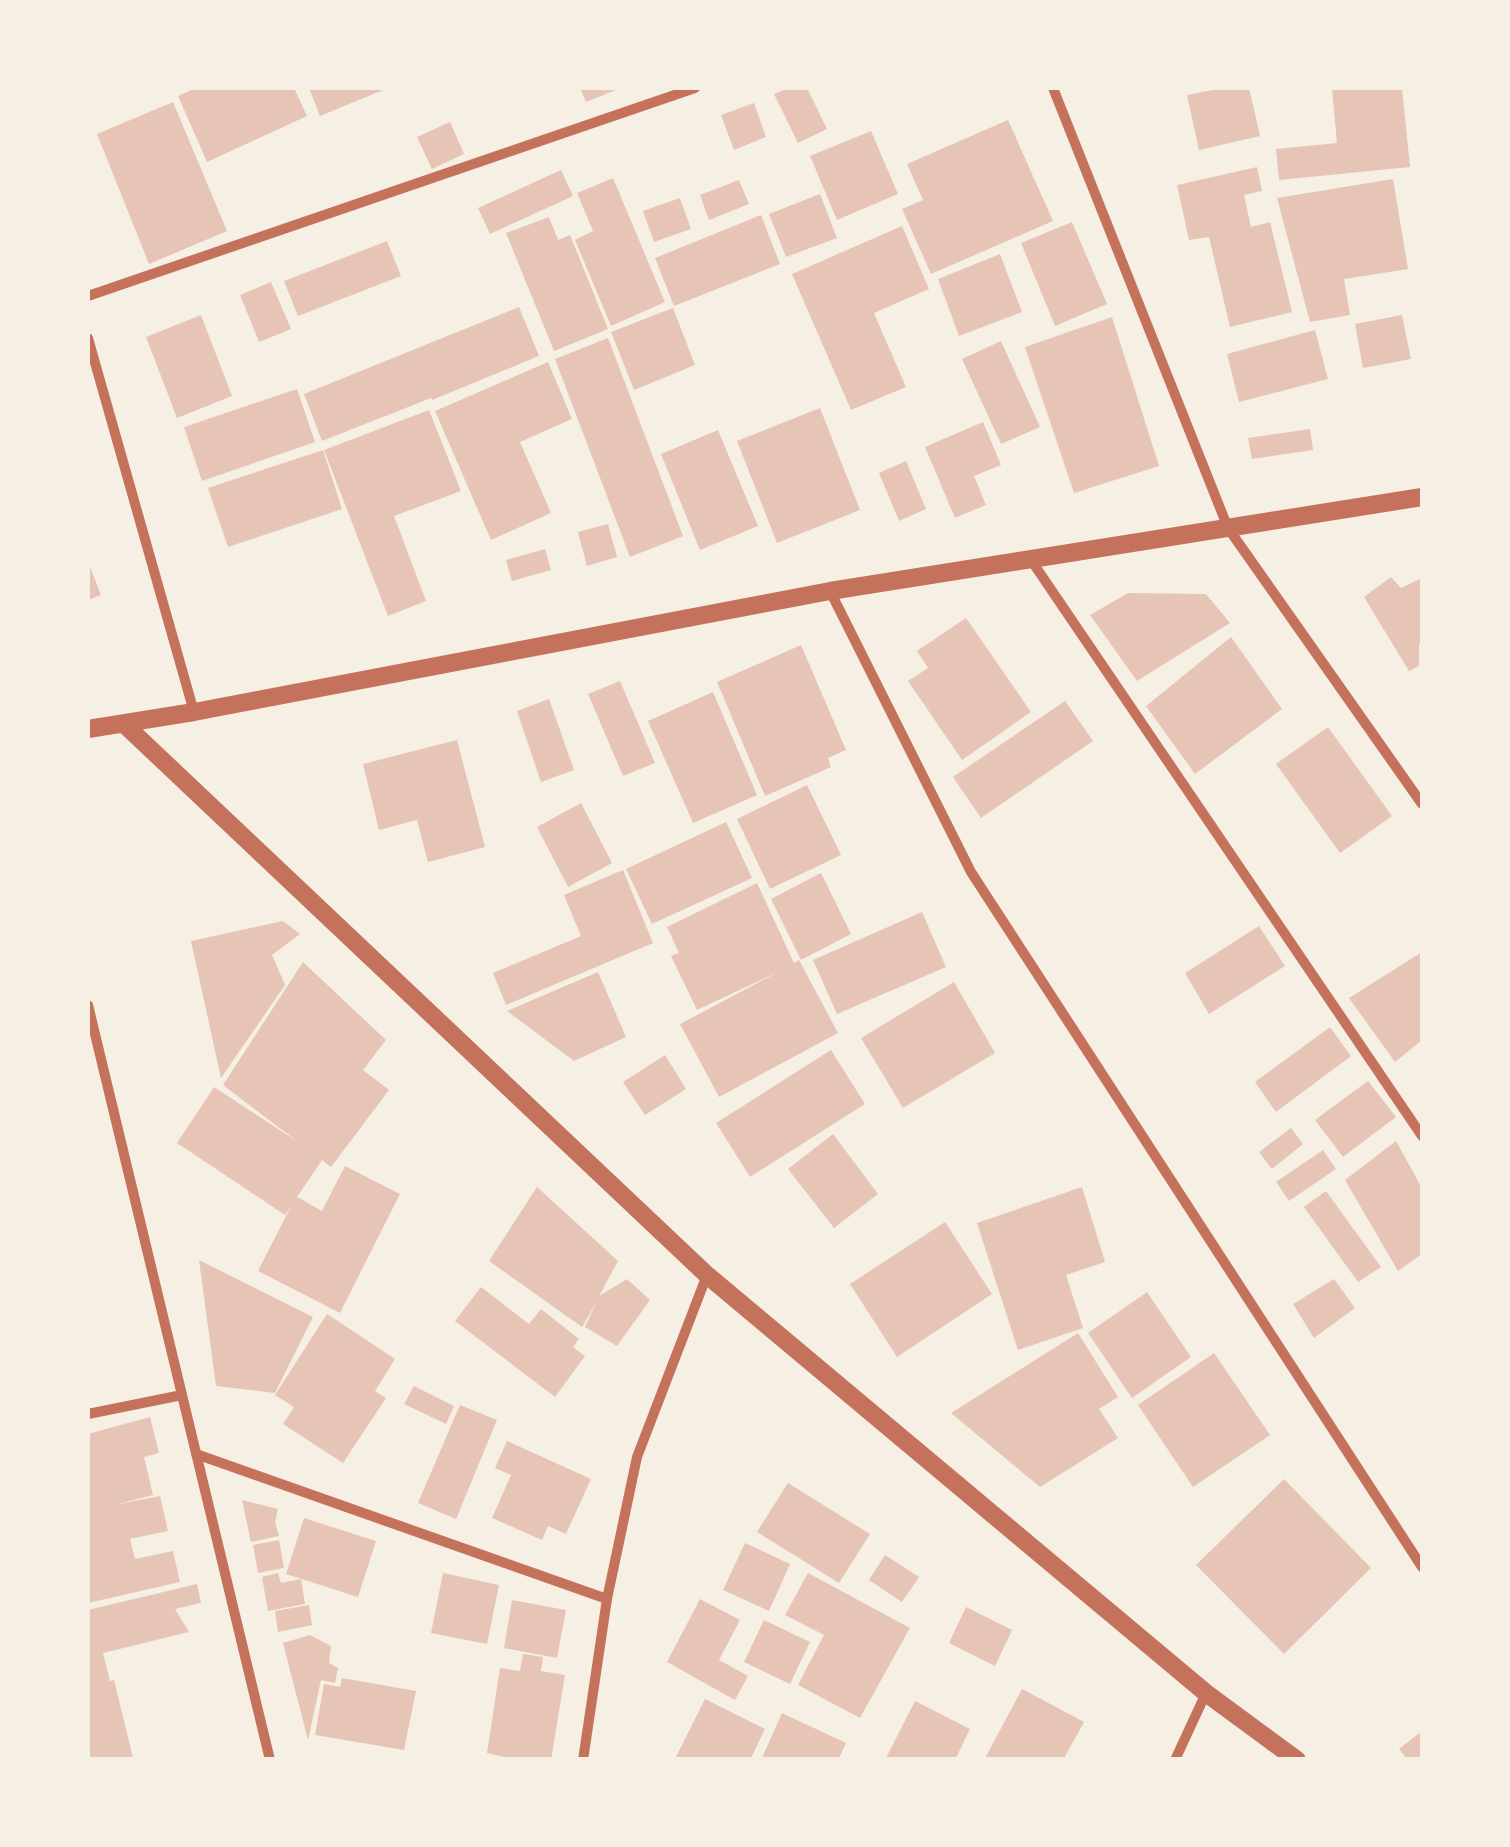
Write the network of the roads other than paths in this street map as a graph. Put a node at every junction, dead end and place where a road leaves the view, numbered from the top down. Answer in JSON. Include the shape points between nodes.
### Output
{"nodes":[{"id":1,"x":694,"y":88,"type":"edge"},
{"id":2,"x":1053,"y":88,"type":"edge"},
{"id":3,"x":88,"y":296,"type":"edge"},
{"id":4,"x":88,"y":338,"type":"edge"},
{"id":5,"x":1422,"y":497,"type":"edge"},
{"id":6,"x":1228,"y":528,"type":"junction"},
{"id":7,"x":1031,"y":560,"type":"junction"},
{"id":8,"x":830,"y":592,"type":"junction"},
{"id":9,"x":194,"y":712,"type":"junction"},
{"id":10,"x":124,"y":724,"type":"junction"},
{"id":11,"x":88,"y":729,"type":"edge"},
{"id":12,"x":1422,"y":804,"type":"edge"},
{"id":13,"x":88,"y":1005,"type":"edge"},
{"id":14,"x":1422,"y":1136,"type":"edge"},
{"id":15,"x":708,"y":1276,"type":"junction"},
{"id":16,"x":182,"y":1395,"type":"junction"},
{"id":17,"x":88,"y":1414,"type":"edge"},
{"id":18,"x":196,"y":1454,"type":"junction"},
{"id":19,"x":1422,"y":1567,"type":"edge"},
{"id":20,"x":607,"y":1598,"type":"junction"},
{"id":21,"x":1206,"y":1693,"type":"junction"},
{"id":22,"x":270,"y":1760,"type":"edge"},
{"id":23,"x":583,"y":1760,"type":"edge"},
{"id":24,"x":1175,"y":1760,"type":"edge"},
{"id":25,"x":1297,"y":1760,"type":"edge"}],
"edges":[{"from":1,"to":3,"type":"street"},
{"from":2,"to":6,"type":"street"},
{"from":4,"to":9,"type":"street"},
{"from":5,"to":6,"type":"street"},
{"from":6,"to":7,"type":"street"},
{"from":6,"to":12,"type":"street"},
{"from":7,"to":8,"type":"street"},
{"from":7,"to":14,"type":"street"},
{"from":8,"to":9,"type":"street"},
{"from":8,"to":19,"type":"street","via":[[971,872]]},
{"from":9,"to":10,"type":"street"},
{"from":10,"to":11,"type":"street"},
{"from":10,"to":15,"type":"street"},
{"from":13,"to":16,"type":"street"},
{"from":15,"to":20,"type":"street","via":[[637,1457]]},
{"from":15,"to":21,"type":"street"},
{"from":16,"to":17,"type":"street"},
{"from":16,"to":18,"type":"street"},
{"from":18,"to":20,"type":"street"},
{"from":18,"to":22,"type":"street"},
{"from":20,"to":23,"type":"street"},
{"from":21,"to":24,"type":"street"},
{"from":21,"to":25,"type":"street"}]}
